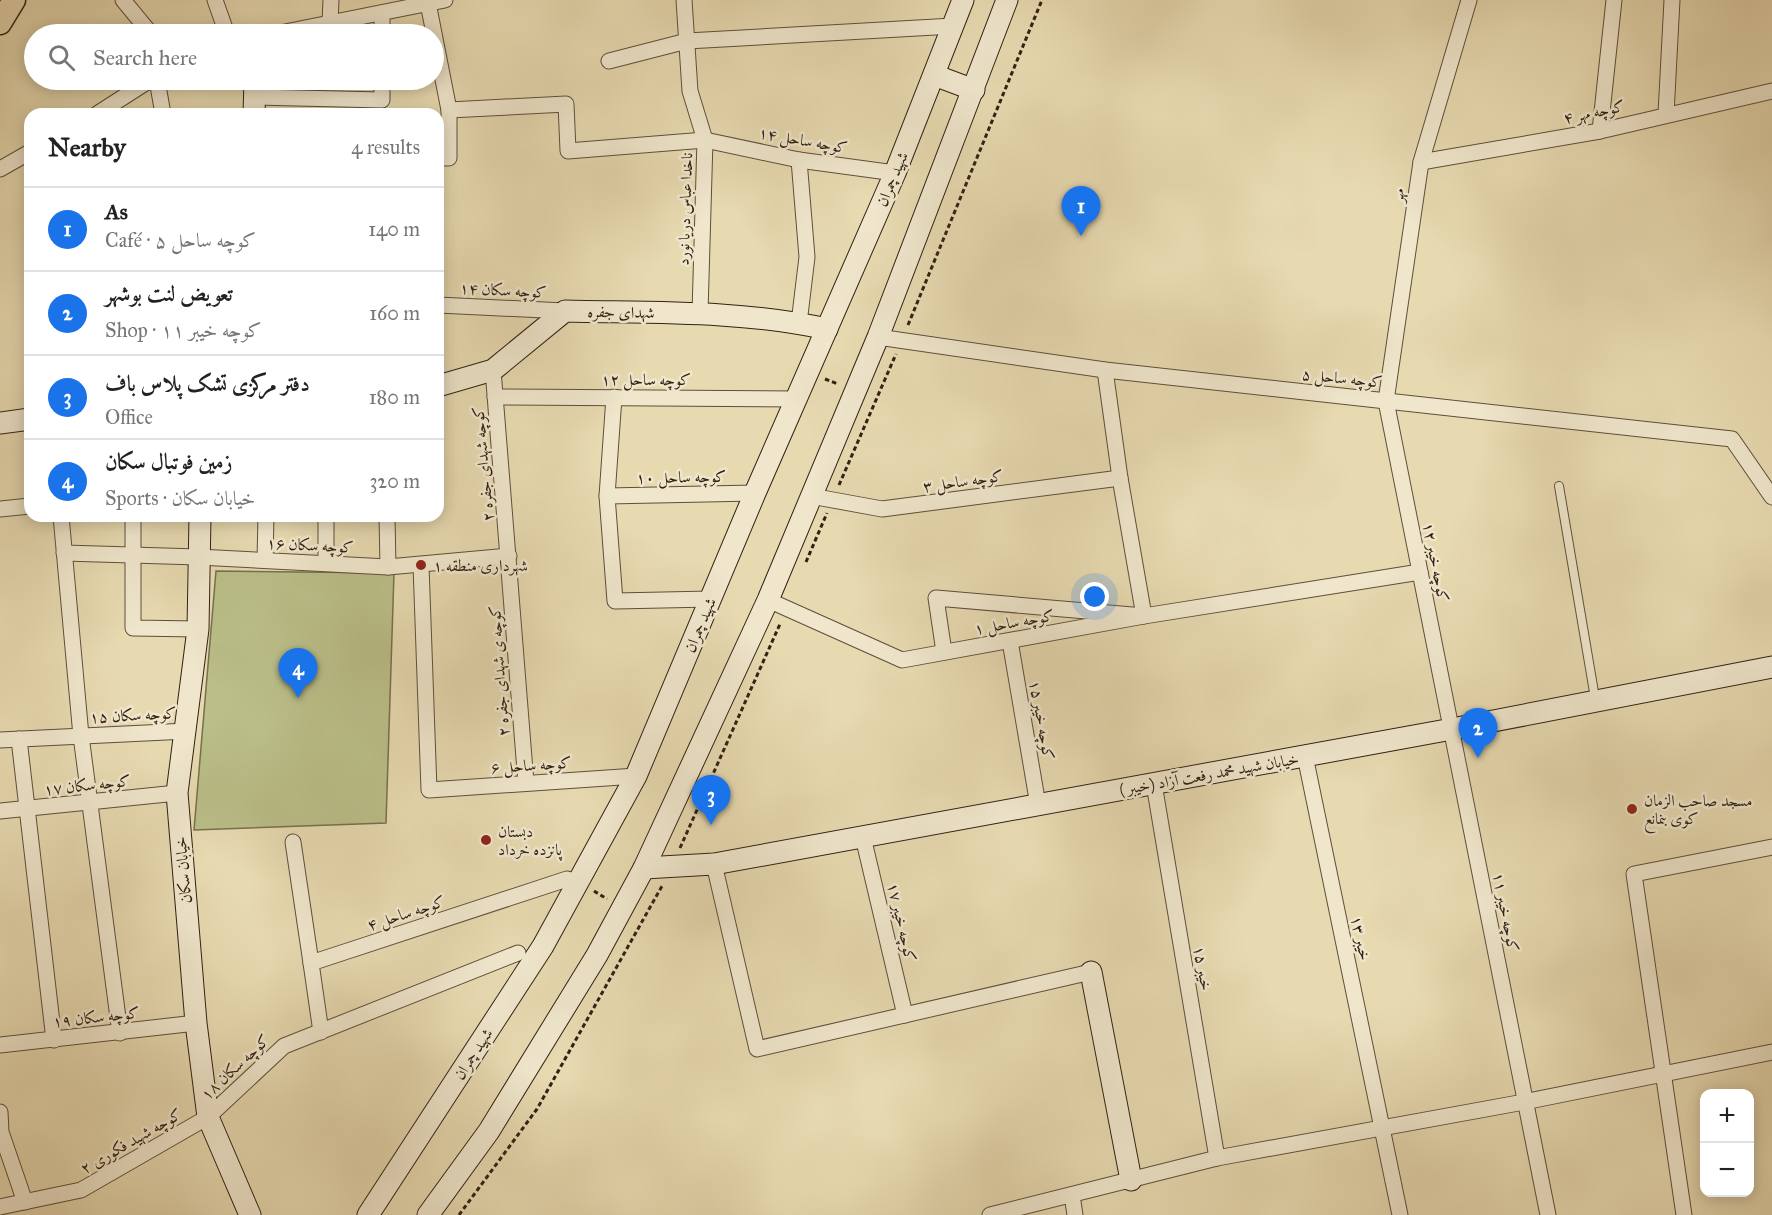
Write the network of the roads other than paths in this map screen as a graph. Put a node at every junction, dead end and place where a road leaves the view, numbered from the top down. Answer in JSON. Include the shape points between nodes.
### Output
{"nodes":[{"id":1,"x":14,"y":0,"type":"edge"},
{"id":2,"x":123,"y":0,"type":"edge"},
{"id":3,"x":214,"y":0,"type":"edge"},
{"id":4,"x":331,"y":0,"type":"edge"},
{"id":5,"x":445,"y":0,"type":"edge"},
{"id":6,"x":684,"y":0,"type":"edge"},
{"id":7,"x":963,"y":0,"type":"edge"},
{"id":8,"x":1007,"y":0,"type":"edge"},
{"id":9,"x":1469,"y":0,"type":"edge"},
{"id":10,"x":1614,"y":0,"type":"edge"},
{"id":11,"x":1672,"y":0,"type":"edge"},
{"id":12,"x":428,"y":3,"type":"junction"},
{"id":13,"x":382,"y":13,"type":"junction"},
{"id":14,"x":0,"y":22,"type":"edge"},
{"id":15,"x":330,"y":23,"type":"junction"},
{"id":16,"x":143,"y":24,"type":"edge"},
{"id":17,"x":223,"y":24,"type":"edge"},
{"id":18,"x":325,"y":24,"type":"edge"},
{"id":19,"x":382,"y":24,"type":"edge"},
{"id":20,"x":432,"y":24,"type":"edge"},
{"id":21,"x":953,"y":26,"type":"junction"},
{"id":22,"x":687,"y":41,"type":"junction"},
{"id":23,"x":609,"y":61,"type":"dead end"},
{"id":24,"x":934,"y":75,"type":"junction"},
{"id":25,"x":444,"y":85,"type":"edge"},
{"id":26,"x":135,"y":90,"type":"edge"},
{"id":27,"x":159,"y":90,"type":"edge"},
{"id":28,"x":382,"y":90,"type":"edge"},
{"id":29,"x":974,"y":90,"type":"junction"},
{"id":30,"x":1772,"y":92,"type":"edge"},
{"id":31,"x":254,"y":97,"type":"edge"},
{"id":32,"x":107,"y":108,"type":"edge"},
{"id":33,"x":162,"y":108,"type":"edge"},
{"id":34,"x":449,"y":110,"type":"junction"},
{"id":35,"x":1666,"y":114,"type":"junction"},
{"id":36,"x":1600,"y":131,"type":"junction"},
{"id":37,"x":705,"y":140,"type":"junction"},
{"id":38,"x":24,"y":155,"type":"edge"},
{"id":39,"x":444,"y":158,"type":"edge"},
{"id":40,"x":800,"y":160,"type":"junction"},
{"id":41,"x":1421,"y":162,"type":"junction"},
{"id":42,"x":0,"y":169,"type":"edge"},
{"id":43,"x":895,"y":173,"type":"junction"},
{"id":44,"x":444,"y":305,"type":"edge"},
{"id":45,"x":565,"y":311,"type":"junction"},
{"id":46,"x":700,"y":313,"type":"junction"},
{"id":47,"x":799,"y":323,"type":"junction"},
{"id":48,"x":826,"y":329,"type":"junction"},
{"id":49,"x":878,"y":337,"type":"junction"},
{"id":50,"x":493,"y":370,"type":"junction"},
{"id":51,"x":1105,"y":370,"type":"junction"},
{"id":52,"x":444,"y":384,"type":"edge"},
{"id":53,"x":495,"y":397,"type":"junction"},
{"id":54,"x":614,"y":397,"type":"junction"},
{"id":55,"x":797,"y":399,"type":"junction"},
{"id":56,"x":1386,"y":401,"type":"junction"},
{"id":57,"x":24,"y":420,"type":"edge"},
{"id":58,"x":0,"y":423,"type":"edge"},
{"id":59,"x":1120,"y":478,"type":"junction"},
{"id":60,"x":1559,"y":486,"type":"dead end"},
{"id":61,"x":755,"y":493,"type":"junction"},
{"id":62,"x":608,"y":496,"type":"junction"},
{"id":63,"x":812,"y":496,"type":"junction"},
{"id":64,"x":1772,"y":497,"type":"edge"},
{"id":65,"x":24,"y":507,"type":"edge"},
{"id":66,"x":0,"y":509,"type":"edge"},
{"id":67,"x":61,"y":522,"type":"edge"},
{"id":68,"x":133,"y":522,"type":"edge"},
{"id":69,"x":200,"y":522,"type":"edge"},
{"id":70,"x":266,"y":522,"type":"edge"},
{"id":71,"x":326,"y":522,"type":"edge"},
{"id":72,"x":387,"y":522,"type":"edge"},
{"id":73,"x":64,"y":553,"type":"junction"},
{"id":74,"x":133,"y":555,"type":"junction"},
{"id":75,"x":198,"y":556,"type":"junction"},
{"id":76,"x":509,"y":556,"type":"junction"},
{"id":77,"x":266,"y":560,"type":"junction"},
{"id":78,"x":326,"y":563,"type":"junction"},
{"id":79,"x":421,"y":565,"type":"junction"},
{"id":80,"x":388,"y":567,"type":"junction"},
{"id":81,"x":1420,"y":572,"type":"junction"},
{"id":82,"x":711,"y":599,"type":"junction"},
{"id":83,"x":768,"y":600,"type":"junction"},
{"id":84,"x":1144,"y":616,"type":"junction"},
{"id":85,"x":198,"y":629,"type":"junction"},
{"id":86,"x":1010,"y":641,"type":"junction"},
{"id":87,"x":944,"y":652,"type":"junction"},
{"id":88,"x":1772,"y":667,"type":"edge"},
{"id":89,"x":1595,"y":700,"type":"junction"},
{"id":90,"x":1452,"y":729,"type":"junction"},
{"id":91,"x":186,"y":731,"type":"junction"},
{"id":92,"x":81,"y":736,"type":"junction"},
{"id":93,"x":19,"y":739,"type":"junction"},
{"id":94,"x":0,"y":740,"type":"edge"},
{"id":95,"x":1305,"y":756,"type":"junction"},
{"id":96,"x":636,"y":776,"type":"junction"},
{"id":97,"x":526,"y":783,"type":"junction"},
{"id":98,"x":1154,"y":784,"type":"junction"},
{"id":99,"x":177,"y":793,"type":"junction"},
{"id":100,"x":90,"y":804,"type":"junction"},
{"id":101,"x":1038,"y":805,"type":"junction"},
{"id":102,"x":27,"y":808,"type":"junction"},
{"id":103,"x":0,"y":811,"type":"edge"},
{"id":104,"x":863,"y":837,"type":"junction"},
{"id":105,"x":293,"y":842,"type":"dead end"},
{"id":106,"x":1772,"y":847,"type":"edge"},
{"id":107,"x":714,"y":864,"type":"junction"},
{"id":108,"x":644,"y":868,"type":"junction"},
{"id":109,"x":579,"y":882,"type":"junction"},
{"id":110,"x":518,"y":952,"type":"dead end"},
{"id":111,"x":311,"y":963,"type":"junction"},
{"id":112,"x":1091,"y":972,"type":"joint"},
{"id":113,"x":905,"y":1015,"type":"junction"},
{"id":114,"x":196,"y":1023,"type":"junction"},
{"id":115,"x":321,"y":1032,"type":"junction"},
{"id":116,"x":120,"y":1033,"type":"junction"},
{"id":117,"x":54,"y":1040,"type":"junction"},
{"id":118,"x":0,"y":1045,"type":"edge"},
{"id":119,"x":1772,"y":1052,"type":"edge"},
{"id":120,"x":1664,"y":1073,"type":"junction"},
{"id":121,"x":1524,"y":1102,"type":"junction"},
{"id":122,"x":0,"y":1112,"type":"edge"},
{"id":123,"x":208,"y":1117,"type":"junction"},
{"id":124,"x":1381,"y":1127,"type":"junction"},
{"id":125,"x":1217,"y":1158,"type":"junction"},
{"id":126,"x":1131,"y":1180,"type":"junction"},
{"id":127,"x":1072,"y":1196,"type":"junction"},
{"id":128,"x":26,"y":1202,"type":"junction"},
{"id":129,"x":0,"y":1207,"type":"edge"},
{"id":130,"x":250,"y":1215,"type":"edge"},
{"id":131,"x":368,"y":1215,"type":"edge"},
{"id":132,"x":428,"y":1215,"type":"edge"},
{"id":133,"x":990,"y":1215,"type":"edge"},
{"id":134,"x":1075,"y":1215,"type":"edge"},
{"id":135,"x":1400,"y":1215,"type":"edge"},
{"id":136,"x":1548,"y":1215,"type":"edge"},
{"id":137,"x":1684,"y":1215,"type":"edge"}],
"edges":[{"from":1,"to":14,"type":"main road"},
{"from":2,"to":16,"type":"street"},
{"from":3,"to":17,"type":"street"},
{"from":4,"to":15,"type":"street"},
{"from":5,"to":12,"type":"street"},
{"from":6,"to":22,"type":"street","name":"ناخدا عباس دریا نورد"},
{"from":7,"to":21,"type":"street","name":"شهید چمران"},
{"from":8,"to":29,"type":"street"},
{"from":9,"to":41,"type":"street","name":"مهر"},
{"from":10,"to":36,"type":"street"},
{"from":11,"to":35,"type":"street"},
{"from":12,"to":13,"type":"street"},
{"from":12,"to":20,"type":"street"},
{"from":13,"to":15,"type":"street"},
{"from":13,"to":19,"type":"street"},
{"from":15,"to":18,"type":"street"},
{"from":21,"to":22,"type":"street"},
{"from":21,"to":24,"type":"street","name":"شهید چمران"},
{"from":22,"to":23,"type":"street"},
{"from":22,"to":37,"type":"street","name":"ناخدا عباس دریا نورد","via":[[690,91]]},
{"from":24,"to":29,"type":"street"},
{"from":24,"to":43,"type":"street","name":"شهید چمران"},
{"from":25,"to":34,"type":"street"},
{"from":26,"to":32,"type":"street"},
{"from":27,"to":33,"type":"street"},
{"from":28,"to":31,"type":"street","via":[[382,100]]},
{"from":29,"to":49,"type":"street"},
{"from":30,"to":35,"type":"street","name":"کوچه مهر ۴"},
{"from":34,"to":37,"type":"street","name":"کوچه ساحل ۱۴","via":[[566,105],[568,151]]},
{"from":34,"to":39,"type":"street","via":[[449,158]]},
{"from":35,"to":36,"type":"street","name":"کوچه مهر ۴"},
{"from":36,"to":41,"type":"street","name":"کوچه مهر ۴"},
{"from":37,"to":40,"type":"street","name":"کوچه ساحل ۱۴"},
{"from":37,"to":46,"type":"street","name":"ناخدا عباس دریا نورد"},
{"from":38,"to":42,"type":"street"},
{"from":40,"to":43,"type":"street","name":"کوچه ساحل ۱۴"},
{"from":40,"to":47,"type":"street","via":[[807,258]]},
{"from":41,"to":56,"type":"street","name":"مهر"},
{"from":43,"to":48,"type":"street","name":"شهید چمران"},
{"from":44,"to":45,"type":"street","name":"کوچه سکان ۱۴"},
{"from":45,"to":46,"type":"street","name":"شهدای جفره"},
{"from":45,"to":50,"type":"street","name":"شهدای جفره"},
{"from":46,"to":47,"type":"street","name":"شهدای جفره"},
{"from":47,"to":48,"type":"street","name":"شهدای جفره"},
{"from":48,"to":55,"type":"street","name":"شهید چمران"},
{"from":49,"to":51,"type":"street","name":"کوچه ساحل ۵"},
{"from":49,"to":63,"type":"street"},
{"from":50,"to":52,"type":"street","name":"شهدای جفره"},
{"from":50,"to":53,"type":"street","name":"کوچه شهدای جفره ۲"},
{"from":51,"to":56,"type":"street","name":"کوچه ساحل ۵"},
{"from":51,"to":59,"type":"street"},
{"from":53,"to":54,"type":"street","name":"کوچه ساحل ۱۲"},
{"from":53,"to":76,"type":"street","name":"کوچه شهدای جفره ۲"},
{"from":54,"to":55,"type":"street","name":"کوچه ساحل ۱۲"},
{"from":54,"to":62,"type":"street"},
{"from":55,"to":61,"type":"street","name":"شهید چمران"},
{"from":56,"to":64,"type":"street","name":"کوچه ساحل ۵","via":[[1732,439]]},
{"from":56,"to":81,"type":"street","name":"کوچه خیبر ۱۲"},
{"from":57,"to":58,"type":"street"},
{"from":59,"to":63,"type":"street","name":"کوچه ساحل ۳","via":[[882,509]]},
{"from":59,"to":84,"type":"street"},
{"from":60,"to":89,"type":"lane"},
{"from":61,"to":62,"type":"street","name":"کوچه ساحل ۱۰"},
{"from":61,"to":82,"type":"street","name":"شهید چمران"},
{"from":62,"to":82,"type":"street","via":[[615,601]]},
{"from":63,"to":83,"type":"street"},
{"from":65,"to":66,"type":"street"},
{"from":67,"to":73,"type":"street"},
{"from":68,"to":74,"type":"street"},
{"from":69,"to":75,"type":"street","name":"خیابان سکان"},
{"from":70,"to":77,"type":"street"},
{"from":71,"to":78,"type":"street"},
{"from":72,"to":80,"type":"street"},
{"from":73,"to":74,"type":"street","name":"کوچه سکان ۱۶"},
{"from":73,"to":92,"type":"street"},
{"from":74,"to":75,"type":"street","name":"کوچه سکان ۱۶"},
{"from":74,"to":85,"type":"street","via":[[133,628]]},
{"from":75,"to":77,"type":"street","name":"کوچه سکان ۱۶"},
{"from":75,"to":85,"type":"street","name":"خیابان سکان"},
{"from":76,"to":79,"type":"street","name":"کوچه سکان ۱۶"},
{"from":76,"to":97,"type":"street","name":"کوچه ی شهدای جفره ۲"},
{"from":77,"to":78,"type":"street","name":"کوچه سکان ۱۶"},
{"from":78,"to":80,"type":"street","name":"کوچه سکان ۱۶"},
{"from":79,"to":80,"type":"street","name":"کوچه سکان ۱۶"},
{"from":79,"to":97,"type":"street","name":"کوچه ساحل ۶","via":[[429,790]]},
{"from":81,"to":84,"type":"street","name":"کوچه ساحل ۱"},
{"from":81,"to":90,"type":"street","name":"کوچه خیبر ۱۲"},
{"from":82,"to":96,"type":"street","name":"شهید چمران"},
{"from":83,"to":87,"type":"street","name":"کوچه ساحل ۱","via":[[902,660]]},
{"from":83,"to":108,"type":"street"},
{"from":84,"to":86,"type":"street","name":"کوچه ساحل ۱"},
{"from":84,"to":87,"type":"street","via":[[936,598]]},
{"from":85,"to":91,"type":"street","name":"خیابان سکان"},
{"from":86,"to":87,"type":"street","name":"کوچه ساحل ۱"},
{"from":86,"to":101,"type":"street","name":"کوچه خیبر ۱۵"},
{"from":88,"to":89,"type":"street","name":"( خیبر) خیابان شهید محمد رفعت آزاد"},
{"from":89,"to":90,"type":"street","name":"( خیبر) خیابان شهید محمد رفعت آزاد"},
{"from":90,"to":95,"type":"street","name":"( خیبر) خیابان شهید محمد رفعت آزاد"},
{"from":90,"to":121,"type":"street","name":"کوچه خیبر ۱۱"},
{"from":91,"to":92,"type":"street","name":"کوچه سکان ۱۵"},
{"from":91,"to":99,"type":"street","name":"خیابان سکان"},
{"from":92,"to":93,"type":"street","name":"کوچه سکان ۱۵"},
{"from":92,"to":100,"type":"street"},
{"from":93,"to":94,"type":"street","name":"کوچه سکان ۱۵"},
{"from":93,"to":102,"type":"street"},
{"from":95,"to":98,"type":"street","name":"( خیبر) خیابان شهید محمد رفعت آزاد"},
{"from":95,"to":124,"type":"street","name":"خیبر ۱۳"},
{"from":96,"to":97,"type":"street","name":"کوچه ساحل ۶"},
{"from":96,"to":109,"type":"street","name":"شهید چمران"},
{"from":98,"to":101,"type":"street","name":"( خیبر) خیابان شهید محمد رفعت آزاد"},
{"from":98,"to":125,"type":"street","name":"خیبر ۱۵"},
{"from":99,"to":100,"type":"street","name":"کوچه سکان ۱۷"},
{"from":99,"to":114,"type":"street","name":"خیابان سکان"},
{"from":100,"to":102,"type":"street","name":"کوچه سکان ۱۷"},
{"from":100,"to":116,"type":"street"},
{"from":101,"to":104,"type":"street","name":"( خیبر) خیابان شهید محمد رفعت آزاد"},
{"from":102,"to":103,"type":"street","name":"کوچه سکان ۱۷"},
{"from":102,"to":117,"type":"street"},
{"from":104,"to":107,"type":"street","name":"( خیبر) خیابان شهید محمد رفعت آزاد"},
{"from":104,"to":113,"type":"street","name":"کوچه خیبر ۱۷"},
{"from":105,"to":111,"type":"street"},
{"from":106,"to":120,"type":"street","via":[[1634,874]]},
{"from":107,"to":108,"type":"street","name":"( خیبر) خیابان شهید محمد رفعت آزاد"},
{"from":107,"to":113,"type":"street","via":[[757,1049]]},
{"from":108,"to":132,"type":"street","via":[[597,956],[489,1131]]},
{"from":109,"to":111,"type":"street","name":"کوچه ساحل ۴","via":[[567,879]]},
{"from":109,"to":131,"type":"street","name":"شهید چمران","via":[[543,946]]},
{"from":110,"to":115,"type":"street","name":"کوچه سکان ۱۸"},
{"from":111,"to":115,"type":"street"},
{"from":112,"to":113,"type":"street"},
{"from":112,"to":126,"type":"street"},
{"from":114,"to":116,"type":"street","name":"کوچه سکان ۱۹"},
{"from":114,"to":123,"type":"street","name":"خیابان سکان"},
{"from":115,"to":123,"type":"street","name":"کوچه سکان ۱۸","via":[[284,1046]]},
{"from":116,"to":117,"type":"street","name":"کوچه سکان ۱۹"},
{"from":117,"to":118,"type":"street","name":"کوچه سکان ۱۹"},
{"from":119,"to":120,"type":"street"},
{"from":120,"to":121,"type":"street"},
{"from":120,"to":137,"type":"street"},
{"from":121,"to":124,"type":"street"},
{"from":121,"to":136,"type":"street","name":"کوچه خیبر ۱۱"},
{"from":122,"to":128,"type":"street","via":[[1,1132]]},
{"from":123,"to":128,"type":"street","name":"کوچه شهید فکوری ۲","via":[[81,1190]]},
{"from":123,"to":130,"type":"street","name":"خیابان سکان"},
{"from":124,"to":125,"type":"street"},
{"from":124,"to":135,"type":"street","name":"خیبر ۱۳"},
{"from":125,"to":126,"type":"street"},
{"from":126,"to":127,"type":"street"},
{"from":127,"to":133,"type":"street"},
{"from":127,"to":134,"type":"street"},
{"from":128,"to":129,"type":"street","name":"کوچه شهید فکوری ۲"}]}
